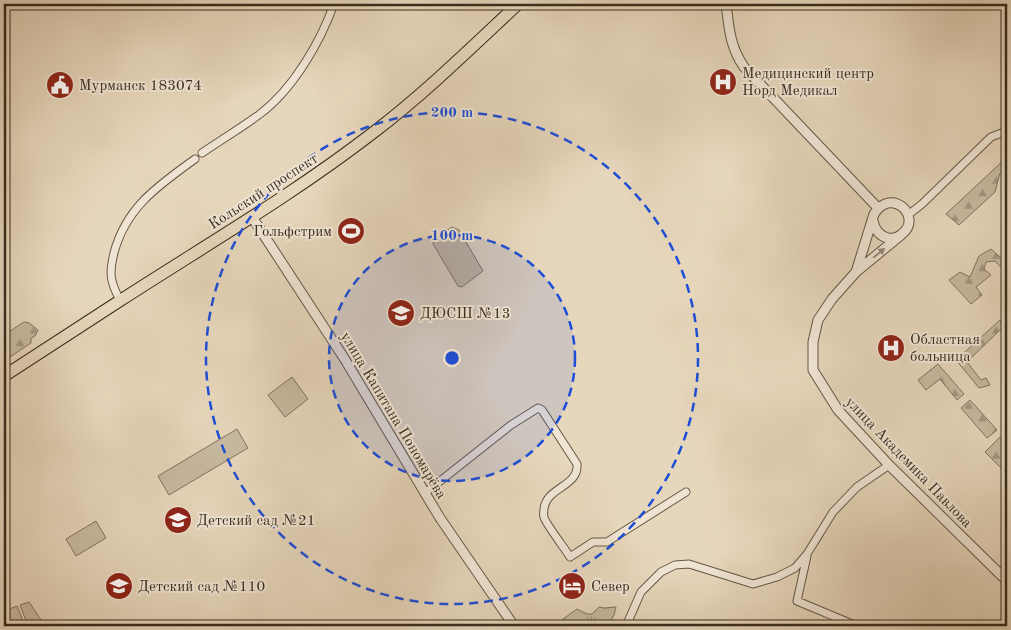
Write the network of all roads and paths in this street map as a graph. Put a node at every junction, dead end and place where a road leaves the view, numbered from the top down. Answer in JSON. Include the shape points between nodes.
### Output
{"nodes":[{"id":1,"x":334,"y":4,"type":"edge"},
{"id":2,"x":518,"y":4,"type":"edge"},
{"id":3,"x":726,"y":4,"type":"edge"},
{"id":4,"x":1007,"y":131,"type":"edge"},
{"id":5,"x":202,"y":153,"type":"dead end"},
{"id":6,"x":195,"y":159,"type":"dead end"},
{"id":7,"x":878,"y":208,"type":"junction"},
{"id":8,"x":908,"y":215,"type":"junction"},
{"id":9,"x":252,"y":217,"type":"junction"},
{"id":10,"x":873,"y":221,"type":"junction"},
{"id":11,"x":902,"y":235,"type":"junction"},
{"id":12,"x":856,"y":272,"type":"junction"},
{"id":13,"x":120,"y":300,"type":"junction"},
{"id":14,"x":4,"y":376,"type":"edge"},
{"id":15,"x":889,"y":465,"type":"junction"},
{"id":16,"x":686,"y":492,"type":"dead end"},
{"id":17,"x":425,"y":493,"type":"junction"},
{"id":18,"x":807,"y":554,"type":"junction"},
{"id":19,"x":1007,"y":581,"type":"edge"},
{"id":20,"x":514,"y":626,"type":"edge"},
{"id":21,"x":626,"y":626,"type":"edge"},
{"id":22,"x":857,"y":626,"type":"edge"}],
"edges":[{"from":1,"to":5,"type":"street","via":[[308,60],[286,88],[261,114]]},
{"from":2,"to":9,"type":"main road","name":"Кольский проспект","via":[[375,132]]},
{"from":3,"to":7,"type":"street","via":[[733,48],[744,68]]},
{"from":4,"to":8,"type":"street","via":[[991,136]]},
{"from":6,"to":13,"type":"street","via":[[146,197],[129,217],[117,241],[110,270],[112,286]]},
{"from":7,"to":8,"type":"street","via":[[892,202],[905,208]]},
{"from":7,"to":10,"type":"street"},
{"from":8,"to":11,"type":"street","via":[[909,224]]},
{"from":9,"to":13,"type":"main road","name":"Кольский проспект"},
{"from":9,"to":17,"type":"street","name":"улица Капитана Пономарёва","via":[[344,358]]},
{"from":10,"to":11,"type":"street","via":[[875,229],[886,238]]},
{"from":10,"to":12,"type":"street"},
{"from":12,"to":11,"type":"street","name":"улица Академика Павлова","one_way":true},
{"from":12,"to":15,"type":"street","name":"улица Академика Павлова","via":[[818,320],[813,342],[813,370],[838,410]]},
{"from":13,"to":14,"type":"main road","name":"Кольский проспект"},
{"from":15,"to":18,"type":"street","via":[[857,486],[833,512]]},
{"from":15,"to":19,"type":"street","name":"улица Академика Павлова"},
{"from":16,"to":17,"type":"street","via":[[607,542],[593,542],[570,557],[544,518],[544,505],[548,497],[574,478],[577,464],[538,408],[511,425]]},
{"from":17,"to":20,"type":"street","name":"улица Капитана Пономарёва"},
{"from":18,"to":21,"type":"street","via":[[795,568],[753,584],[689,564],[669,567],[641,592]]},
{"from":18,"to":22,"type":"street","via":[[797,601]]}]}
